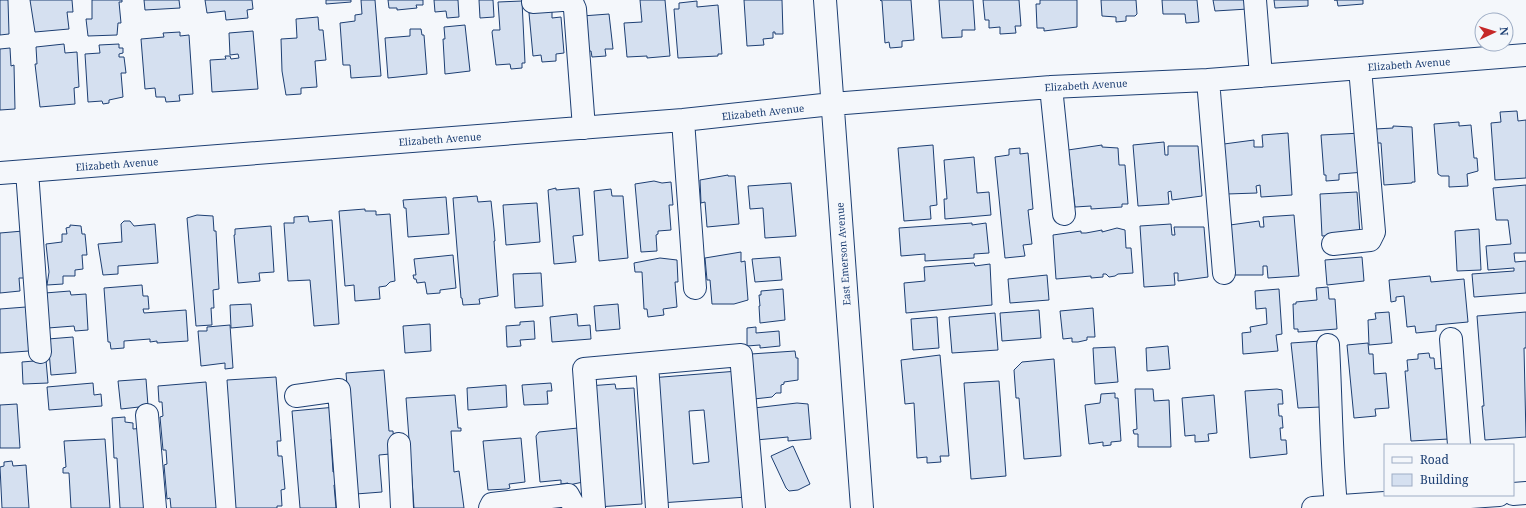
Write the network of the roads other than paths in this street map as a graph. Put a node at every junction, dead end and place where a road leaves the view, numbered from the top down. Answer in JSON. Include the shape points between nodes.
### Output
{"nodes":[{"id":1,"x":562,"y":0,"type":"edge"},
{"id":2,"x":571,"y":0,"type":"edge"},
{"id":3,"x":825,"y":0,"type":"edge"},
{"id":4,"x":1255,"y":0,"type":"edge"},
{"id":5,"x":533,"y":2,"type":"dead end"},
{"id":6,"x":1526,"y":55,"type":"edge"},
{"id":7,"x":1360,"y":68,"type":"junction"},
{"id":8,"x":1261,"y":76,"type":"junction"},
{"id":9,"x":1208,"y":80,"type":"junction"},
{"id":10,"x":1052,"y":87,"type":"junction"},
{"id":11,"x":832,"y":104,"type":"junction"},
{"id":12,"x":683,"y":120,"type":"junction"},
{"id":13,"x":584,"y":128,"type":"junction"},
{"id":14,"x":27,"y":171,"type":"junction"},
{"id":15,"x":0,"y":173,"type":"edge"},
{"id":16,"x":1064,"y":214,"type":"dead end"},
{"id":17,"x":1333,"y":244,"type":"dead end"},
{"id":18,"x":1224,"y":274,"type":"dead end"},
{"id":19,"x":695,"y":288,"type":"dead end"},
{"id":20,"x":1451,"y":339,"type":"dead end"},
{"id":21,"x":1328,"y":345,"type":"dead end"},
{"id":22,"x":40,"y":352,"type":"dead end"},
{"id":23,"x":647,"y":364,"type":"junction"},
{"id":24,"x":296,"y":396,"type":"dead end"},
{"id":25,"x":147,"y":416,"type":"dead end"},
{"id":26,"x":399,"y":444,"type":"dead end"},
{"id":27,"x":1459,"y":444,"type":"edge"},
{"id":28,"x":1526,"y":493,"type":"edge"},
{"id":29,"x":1514,"y":494,"type":"edge"},
{"id":30,"x":1493,"y":496,"type":"edge"},
{"id":31,"x":1463,"y":500,"type":"edge"},
{"id":32,"x":1395,"y":505,"type":"edge"},
{"id":33,"x":1325,"y":507,"type":"edge"},
{"id":34,"x":154,"y":508,"type":"edge"},
{"id":35,"x":348,"y":508,"type":"edge"},
{"id":36,"x":402,"y":508,"type":"edge"},
{"id":37,"x":490,"y":508,"type":"edge"},
{"id":38,"x":575,"y":508,"type":"edge"},
{"id":39,"x":594,"y":508,"type":"edge"},
{"id":40,"x":657,"y":508,"type":"edge"},
{"id":41,"x":754,"y":508,"type":"edge"},
{"id":42,"x":862,"y":508,"type":"edge"},
{"id":43,"x":1313,"y":508,"type":"edge"}],
"edges":[{"from":1,"to":5,"type":"street"},
{"from":2,"to":13,"type":"street","via":[[576,10]]},
{"from":3,"to":11,"type":"street","name":"East Emerson Avenue"},
{"from":4,"to":8,"type":"street"},
{"from":6,"to":7,"type":"street","name":"Elizabeth Avenue"},
{"from":7,"to":8,"type":"street","name":"Elizabeth Avenue"},
{"from":7,"to":17,"type":"street","via":[[1374,232],[1370,240]]},
{"from":8,"to":9,"type":"street","name":"Elizabeth Avenue"},
{"from":9,"to":10,"type":"street","name":"Elizabeth Avenue"},
{"from":9,"to":18,"type":"street"},
{"from":10,"to":11,"type":"street","name":"Elizabeth Avenue"},
{"from":10,"to":16,"type":"street"},
{"from":11,"to":12,"type":"street","name":"Elizabeth Avenue"},
{"from":11,"to":42,"type":"street","name":"East Emerson Avenue"},
{"from":12,"to":13,"type":"street","name":"Elizabeth Avenue"},
{"from":12,"to":19,"type":"street"},
{"from":13,"to":14,"type":"street","name":"Elizabeth Avenue"},
{"from":14,"to":15,"type":"street","name":"Elizabeth Avenue"},
{"from":14,"to":22,"type":"street"},
{"from":20,"to":27,"type":"street"},
{"from":21,"to":33,"type":"street","via":[[1332,423]]},
{"from":23,"to":39,"type":"street","via":[[584,369]]},
{"from":23,"to":40,"type":"street"},
{"from":23,"to":41,"type":"street","via":[[741,355]]},
{"from":24,"to":35,"type":"street","via":[[339,390]]},
{"from":25,"to":34,"type":"street"},
{"from":26,"to":36,"type":"street"},
{"from":28,"to":29,"type":"street"},
{"from":30,"to":31,"type":"street"},
{"from":31,"to":32,"type":"street"},
{"from":32,"to":33,"type":"street"},
{"from":33,"to":43,"type":"street"},
{"from":37,"to":38,"type":"street","via":[[492,504],[568,496]]}]}
